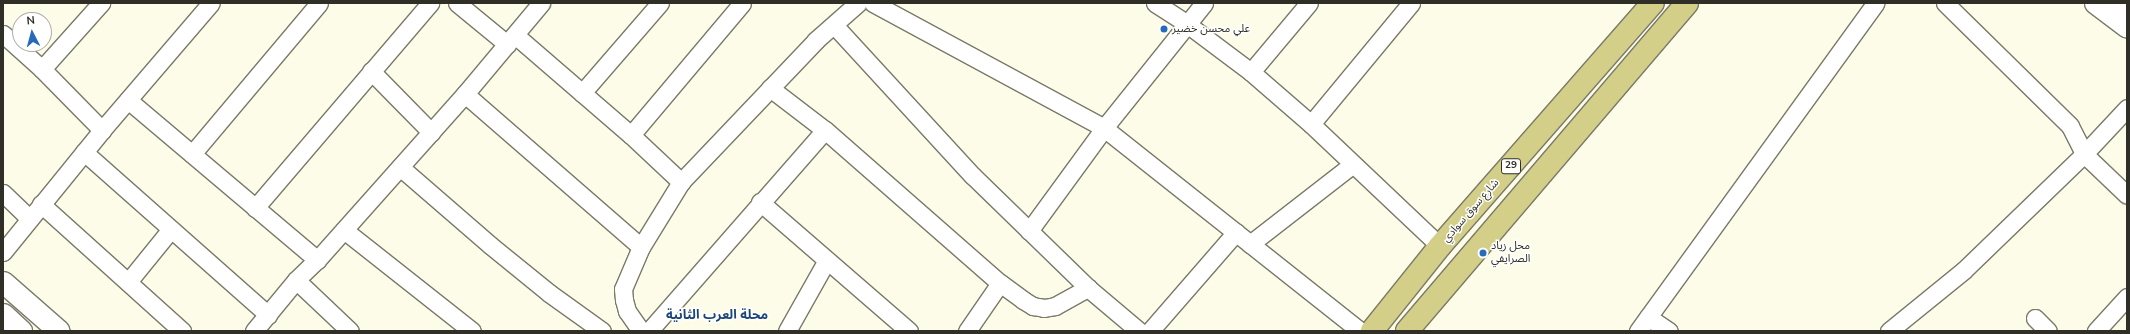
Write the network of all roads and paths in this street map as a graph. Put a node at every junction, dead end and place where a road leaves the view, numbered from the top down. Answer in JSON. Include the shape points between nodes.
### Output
{"nodes":[{"id":1,"x":101,"y":3,"type":"edge"},
{"id":2,"x":211,"y":3,"type":"edge"},
{"id":3,"x":319,"y":3,"type":"edge"},
{"id":4,"x":430,"y":3,"type":"edge"},
{"id":5,"x":457,"y":3,"type":"edge"},
{"id":6,"x":541,"y":3,"type":"edge"},
{"id":7,"x":660,"y":3,"type":"edge"},
{"id":8,"x":742,"y":3,"type":"edge"},
{"id":9,"x":858,"y":3,"type":"edge"},
{"id":10,"x":1155,"y":3,"type":"edge"},
{"id":11,"x":1204,"y":3,"type":"edge"},
{"id":12,"x":1309,"y":3,"type":"edge"},
{"id":13,"x":1411,"y":3,"type":"edge"},
{"id":14,"x":1653,"y":3,"type":"edge"},
{"id":15,"x":1687,"y":3,"type":"edge"},
{"id":16,"x":1875,"y":3,"type":"edge"},
{"id":17,"x":1945,"y":3,"type":"edge"},
{"id":18,"x":2096,"y":3,"type":"edge"},
{"id":19,"x":882,"y":5,"type":"edge"},
{"id":20,"x":1187,"y":24,"type":"junction"},
{"id":21,"x":834,"y":25,"type":"junction"},
{"id":22,"x":2127,"y":26,"type":"edge"},
{"id":23,"x":3,"y":34,"type":"edge"},
{"id":24,"x":511,"y":40,"type":"junction"},
{"id":25,"x":42,"y":69,"type":"junction"},
{"id":26,"x":371,"y":71,"type":"junction"},
{"id":27,"x":1251,"y":72,"type":"junction"},
{"id":28,"x":770,"y":88,"type":"junction"},
{"id":29,"x":582,"y":93,"type":"junction"},
{"id":30,"x":465,"y":94,"type":"junction"},
{"id":31,"x":128,"y":100,"type":"junction"},
{"id":32,"x":2127,"y":108,"type":"edge"},
{"id":33,"x":1311,"y":124,"type":"junction"},
{"id":34,"x":1104,"y":128,"type":"junction"},
{"id":35,"x":102,"y":130,"type":"junction"},
{"id":36,"x":825,"y":130,"type":"junction"},
{"id":37,"x":431,"y":132,"type":"junction"},
{"id":38,"x":631,"y":135,"type":"junction"},
{"id":39,"x":84,"y":152,"type":"junction"},
{"id":40,"x":192,"y":154,"type":"junction"},
{"id":41,"x":2084,"y":154,"type":"junction"},
{"id":42,"x":1353,"y":164,"type":"junction"},
{"id":43,"x":400,"y":167,"type":"junction"},
{"id":44,"x":681,"y":182,"type":"junction"},
{"id":45,"x":3,"y":193,"type":"edge"},
{"id":46,"x":2127,"y":195,"type":"edge"},
{"id":47,"x":760,"y":202,"type":"junction"},
{"id":48,"x":41,"y":204,"type":"junction"},
{"id":49,"x":255,"y":208,"type":"junction"},
{"id":50,"x":30,"y":219,"type":"junction"},
{"id":51,"x":171,"y":230,"type":"junction"},
{"id":52,"x":344,"y":230,"type":"junction"},
{"id":53,"x":1029,"y":231,"type":"junction"},
{"id":54,"x":1236,"y":232,"type":"junction"},
{"id":55,"x":1250,"y":244,"type":"junction"},
{"id":56,"x":1440,"y":246,"type":"junction"},
{"id":57,"x":641,"y":247,"type":"junction"},
{"id":58,"x":3,"y":252,"type":"edge"},
{"id":59,"x":317,"y":260,"type":"junction"},
{"id":60,"x":827,"y":260,"type":"junction"},
{"id":61,"x":296,"y":280,"type":"junction"},
{"id":62,"x":3,"y":282,"type":"edge"},
{"id":63,"x":128,"y":282,"type":"junction"},
{"id":64,"x":1000,"y":283,"type":"junction"},
{"id":65,"x":1088,"y":288,"type":"junction"},
{"id":66,"x":2127,"y":297,"type":"edge"},
{"id":67,"x":3,"y":314,"type":"edge"},
{"id":68,"x":268,"y":315,"type":"junction"},
{"id":69,"x":1648,"y":317,"type":"junction"},
{"id":70,"x":2035,"y":318,"type":"dead end"},
{"id":71,"x":1151,"y":330,"type":"edge"},
{"id":72,"x":21,"y":331,"type":"edge"},
{"id":73,"x":59,"y":331,"type":"edge"},
{"id":74,"x":182,"y":331,"type":"edge"},
{"id":75,"x":254,"y":331,"type":"edge"},
{"id":76,"x":350,"y":331,"type":"edge"},
{"id":77,"x":472,"y":331,"type":"edge"},
{"id":78,"x":602,"y":331,"type":"edge"},
{"id":79,"x":641,"y":331,"type":"edge"},
{"id":80,"x":648,"y":331,"type":"edge"},
{"id":81,"x":787,"y":331,"type":"edge"},
{"id":82,"x":910,"y":331,"type":"edge"},
{"id":83,"x":967,"y":331,"type":"edge"},
{"id":84,"x":1360,"y":331,"type":"edge"},
{"id":85,"x":1372,"y":331,"type":"edge"},
{"id":86,"x":1407,"y":331,"type":"edge"},
{"id":87,"x":1638,"y":331,"type":"edge"},
{"id":88,"x":1669,"y":331,"type":"edge"},
{"id":89,"x":1889,"y":331,"type":"edge"},
{"id":90,"x":2048,"y":331,"type":"edge"},
{"id":91,"x":2096,"y":331,"type":"edge"}],
"edges":[{"from":1,"to":25,"type":"street"},
{"from":2,"to":31,"type":"street"},
{"from":3,"to":40,"type":"street"},
{"from":4,"to":26,"type":"street"},
{"from":5,"to":24,"type":"street"},
{"from":6,"to":24,"type":"street"},
{"from":7,"to":29,"type":"street"},
{"from":8,"to":38,"type":"street"},
{"from":9,"to":21,"type":"street"},
{"from":10,"to":20,"type":"street"},
{"from":11,"to":20,"type":"street"},
{"from":12,"to":27,"type":"street"},
{"from":13,"to":33,"type":"street"},
{"from":14,"to":56,"type":"main road","name":"شارع سوق سوادي","number":"29"},
{"from":15,"to":86,"type":"main road","number":"29"},
{"from":16,"to":69,"type":"street"},
{"from":17,"to":41,"type":"street","via":[[2070,126]]},
{"from":18,"to":22,"type":"main road"},
{"from":19,"to":34,"type":"street"},
{"from":20,"to":27,"type":"street"},
{"from":20,"to":34,"type":"street"},
{"from":21,"to":28,"type":"street"},
{"from":21,"to":53,"type":"street","via":[[973,176]]},
{"from":23,"to":25,"type":"street"},
{"from":24,"to":29,"type":"street"},
{"from":24,"to":30,"type":"street"},
{"from":25,"to":35,"type":"street"},
{"from":26,"to":37,"type":"street"},
{"from":26,"to":49,"type":"street"},
{"from":27,"to":33,"type":"street"},
{"from":28,"to":36,"type":"street"},
{"from":28,"to":44,"type":"street"},
{"from":29,"to":38,"type":"street"},
{"from":30,"to":37,"type":"street"},
{"from":30,"to":57,"type":"street"},
{"from":31,"to":35,"type":"street"},
{"from":31,"to":40,"type":"street"},
{"from":32,"to":41,"type":"street"},
{"from":33,"to":42,"type":"street"},
{"from":34,"to":53,"type":"street"},
{"from":34,"to":54,"type":"street"},
{"from":35,"to":39,"type":"street"},
{"from":36,"to":47,"type":"street"},
{"from":36,"to":64,"type":"street"},
{"from":37,"to":43,"type":"street"},
{"from":38,"to":44,"type":"street"},
{"from":39,"to":48,"type":"street"},
{"from":39,"to":51,"type":"street"},
{"from":40,"to":49,"type":"street"},
{"from":41,"to":46,"type":"street"},
{"from":41,"to":89,"type":"street","via":[[1964,270]]},
{"from":42,"to":55,"type":"street"},
{"from":42,"to":56,"type":"street"},
{"from":43,"to":52,"type":"street"},
{"from":43,"to":78,"type":"street","via":[[538,284]]},
{"from":44,"to":57,"type":"street"},
{"from":45,"to":50,"type":"street"},
{"from":47,"to":60,"type":"street"},
{"from":47,"to":80,"type":"street"},
{"from":48,"to":50,"type":"street"},
{"from":48,"to":63,"type":"street"},
{"from":49,"to":59,"type":"street"},
{"from":50,"to":58,"type":"street"},
{"from":51,"to":63,"type":"street"},
{"from":51,"to":68,"type":"street"},
{"from":52,"to":59,"type":"street"},
{"from":52,"to":77,"type":"street"},
{"from":53,"to":65,"type":"street"},
{"from":54,"to":55,"type":"street"},
{"from":54,"to":71,"type":"street"},
{"from":55,"to":84,"type":"street"},
{"from":56,"to":85,"type":"main road","name":"شارع سوق سوادي","number":"29"},
{"from":57,"to":79,"type":"street","via":[[624,289],[624,300],[627,311]]},
{"from":59,"to":61,"type":"street"},
{"from":60,"to":81,"type":"street"},
{"from":60,"to":82,"type":"street"},
{"from":61,"to":68,"type":"street"},
{"from":61,"to":76,"type":"street"},
{"from":62,"to":73,"type":"street"},
{"from":63,"to":74,"type":"street"},
{"from":64,"to":65,"type":"street","via":[[1033,306],[1044,308],[1056,306]]},
{"from":64,"to":83,"type":"street"},
{"from":65,"to":71,"type":"street"},
{"from":66,"to":91,"type":"street"},
{"from":67,"to":72,"type":"street"},
{"from":68,"to":75,"type":"street"},
{"from":69,"to":87,"type":"street"},
{"from":69,"to":88,"type":"street"},
{"from":70,"to":90,"type":"street"}]}
